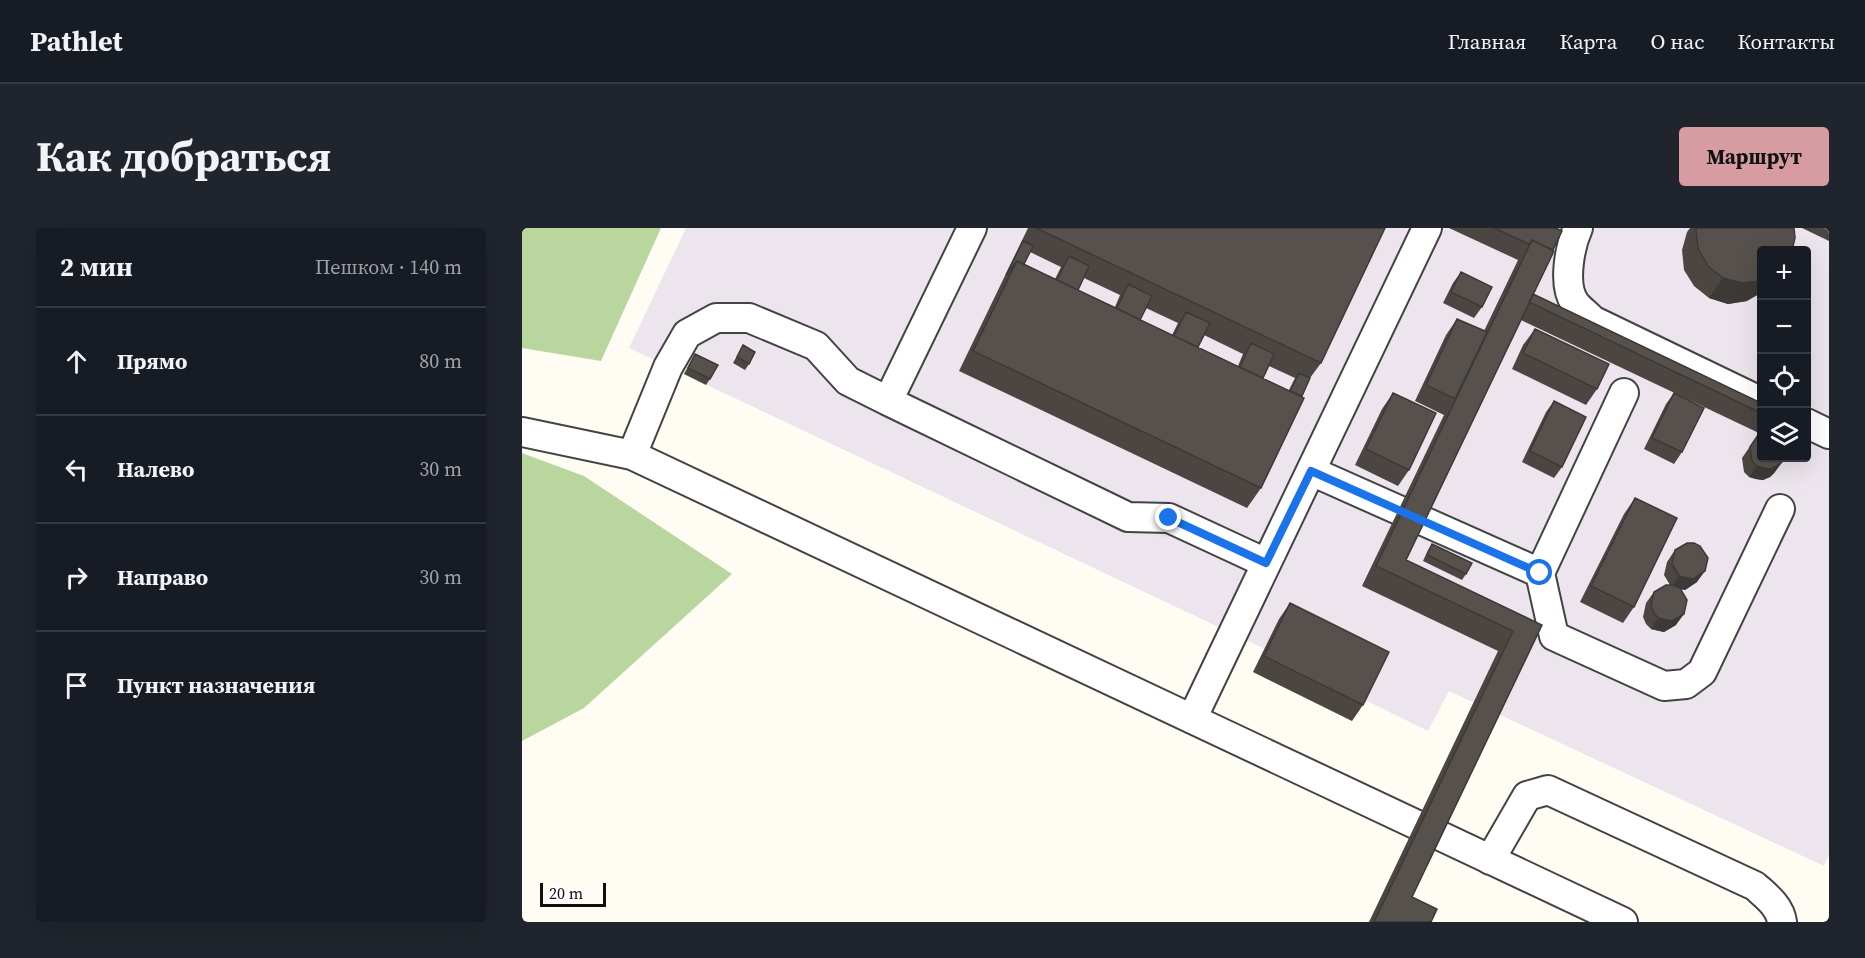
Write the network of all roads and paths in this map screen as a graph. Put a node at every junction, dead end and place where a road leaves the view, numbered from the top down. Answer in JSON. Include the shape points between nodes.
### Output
{"nodes":[{"id":1,"x":972,"y":228,"type":"edge"},
{"id":2,"x":1427,"y":228,"type":"edge"},
{"id":3,"x":1578,"y":228,"type":"edge"},
{"id":4,"x":1624,"y":393,"type":"dead end"},
{"id":5,"x":1757,"y":400,"type":"edge"},
{"id":6,"x":888,"y":401,"type":"junction"},
{"id":7,"x":1811,"y":425,"type":"edge"},
{"id":8,"x":522,"y":432,"type":"edge"},
{"id":9,"x":1829,"y":434,"type":"edge"},
{"id":10,"x":632,"y":455,"type":"junction"},
{"id":11,"x":1311,"y":471,"type":"junction"},
{"id":12,"x":1780,"y":509,"type":"dead end"},
{"id":13,"x":1266,"y":563,"type":"junction"},
{"id":14,"x":1540,"y":573,"type":"junction"},
{"id":15,"x":1192,"y":718,"type":"junction"},
{"id":16,"x":1490,"y":860,"type":"junction"},
{"id":17,"x":1623,"y":922,"type":"edge"},
{"id":18,"x":1782,"y":922,"type":"edge"}],
"edges":[{"from":1,"to":6,"type":"lane"},
{"from":2,"to":11,"type":"lane"},
{"from":3,"to":5,"type":"lane","via":[[1567,273],[1574,302],[1592,320]]},
{"from":4,"to":14,"type":"lane"},
{"from":6,"to":10,"type":"lane","via":[[848,381],[816,346],[749,318],[716,318],[687,334],[668,367]]},
{"from":6,"to":13,"type":"lane","via":[[1128,517],[1169,518]]},
{"from":7,"to":9,"type":"lane"},
{"from":8,"to":10,"type":"lane"},
{"from":10,"to":15,"type":"lane"},
{"from":11,"to":13,"type":"lane"},
{"from":11,"to":14,"type":"lane"},
{"from":12,"to":14,"type":"lane","via":[[1702,672],[1686,684],[1664,686],[1554,636]]},
{"from":13,"to":15,"type":"lane"},
{"from":15,"to":16,"type":"lane"},
{"from":16,"to":17,"type":"lane"},
{"from":16,"to":18,"type":"lane","via":[[1527,796],[1548,790],[1755,886],[1773,902]]}]}
